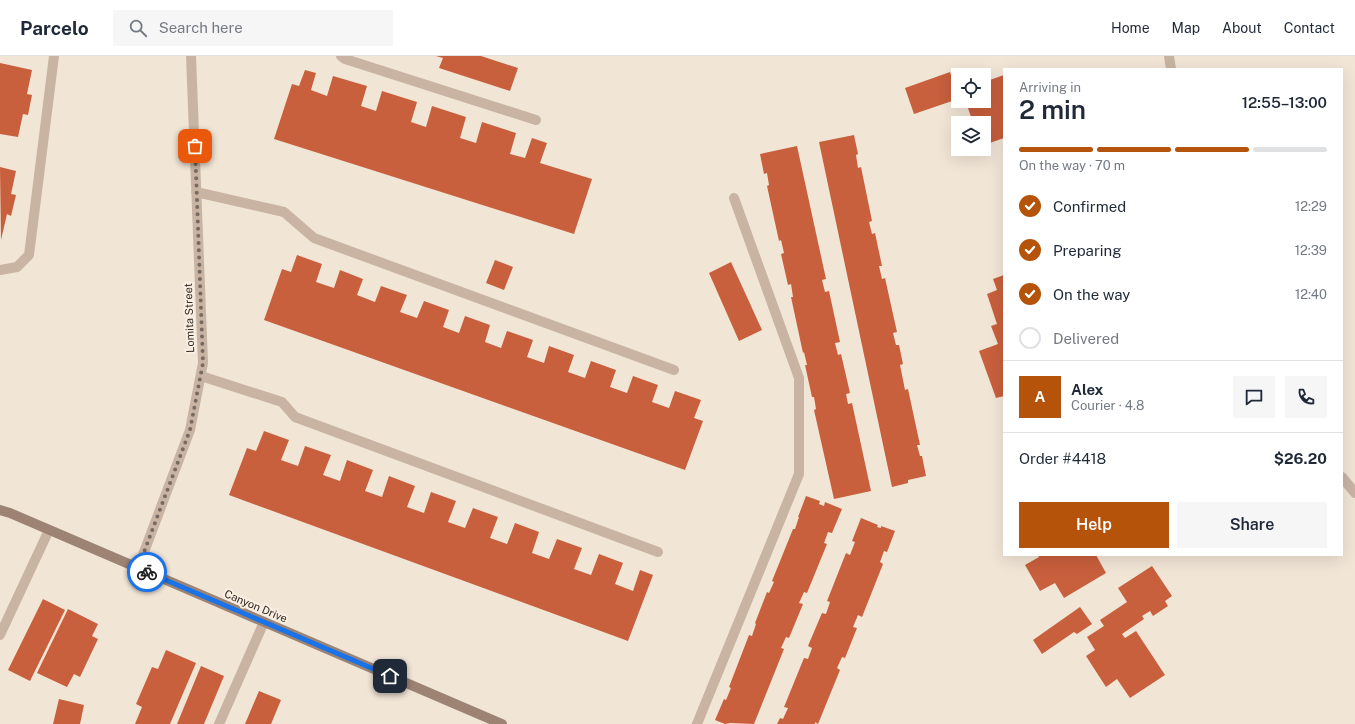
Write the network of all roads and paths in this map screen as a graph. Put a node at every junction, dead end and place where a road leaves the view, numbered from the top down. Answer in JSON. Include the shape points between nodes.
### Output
{"nodes":[{"id":1,"x":54,"y":56,"type":"edge"},
{"id":2,"x":191,"y":56,"type":"edge"},
{"id":3,"x":341,"y":56,"type":"edge"},
{"id":4,"x":1169,"y":56,"type":"edge"},
{"id":5,"x":1172,"y":68,"type":"edge"},
{"id":6,"x":536,"y":120,"type":"dead end"},
{"id":7,"x":196,"y":192,"type":"junction"},
{"id":8,"x":734,"y":198,"type":"dead end"},
{"id":9,"x":0,"y":270,"type":"edge"},
{"id":10,"x":674,"y":370,"type":"dead end"},
{"id":11,"x":201,"y":376,"type":"junction"},
{"id":12,"x":1343,"y":478,"type":"edge"},
{"id":13,"x":1355,"y":494,"type":"edge"},
{"id":14,"x":0,"y":510,"type":"edge"},
{"id":15,"x":49,"y":530,"type":"junction"},
{"id":16,"x":658,"y":552,"type":"dead end"},
{"id":17,"x":138,"y":568,"type":"junction"},
{"id":18,"x":264,"y":622,"type":"junction"},
{"id":19,"x":0,"y":635,"type":"edge"},
{"id":20,"x":219,"y":724,"type":"edge"},
{"id":21,"x":502,"y":724,"type":"edge"},
{"id":22,"x":698,"y":724,"type":"edge"}],
"edges":[{"from":1,"to":9,"type":"street","via":[[29,254],[17,267]]},
{"from":2,"to":7,"type":"street","name":"Lomita Street"},
{"from":3,"to":6,"type":"street"},
{"from":4,"to":5,"type":"street"},
{"from":7,"to":10,"type":"street","via":[[284,212],[314,238]]},
{"from":7,"to":11,"type":"street","name":"Lomita Street","via":[[203,363]]},
{"from":8,"to":22,"type":"street","via":[[799,378],[799,474]]},
{"from":11,"to":16,"type":"street","via":[[282,402],[295,416]]},
{"from":11,"to":17,"type":"street","name":"Lomita Street","via":[[190,430]]},
{"from":12,"to":13,"type":"street"},
{"from":14,"to":15,"type":"main road","name":"Canyon Drive"},
{"from":15,"to":17,"type":"main road","name":"Canyon Drive"},
{"from":15,"to":19,"type":"street"},
{"from":17,"to":18,"type":"main road","name":"Canyon Drive"},
{"from":18,"to":20,"type":"street"},
{"from":18,"to":21,"type":"main road","name":"Canyon Drive"}]}
